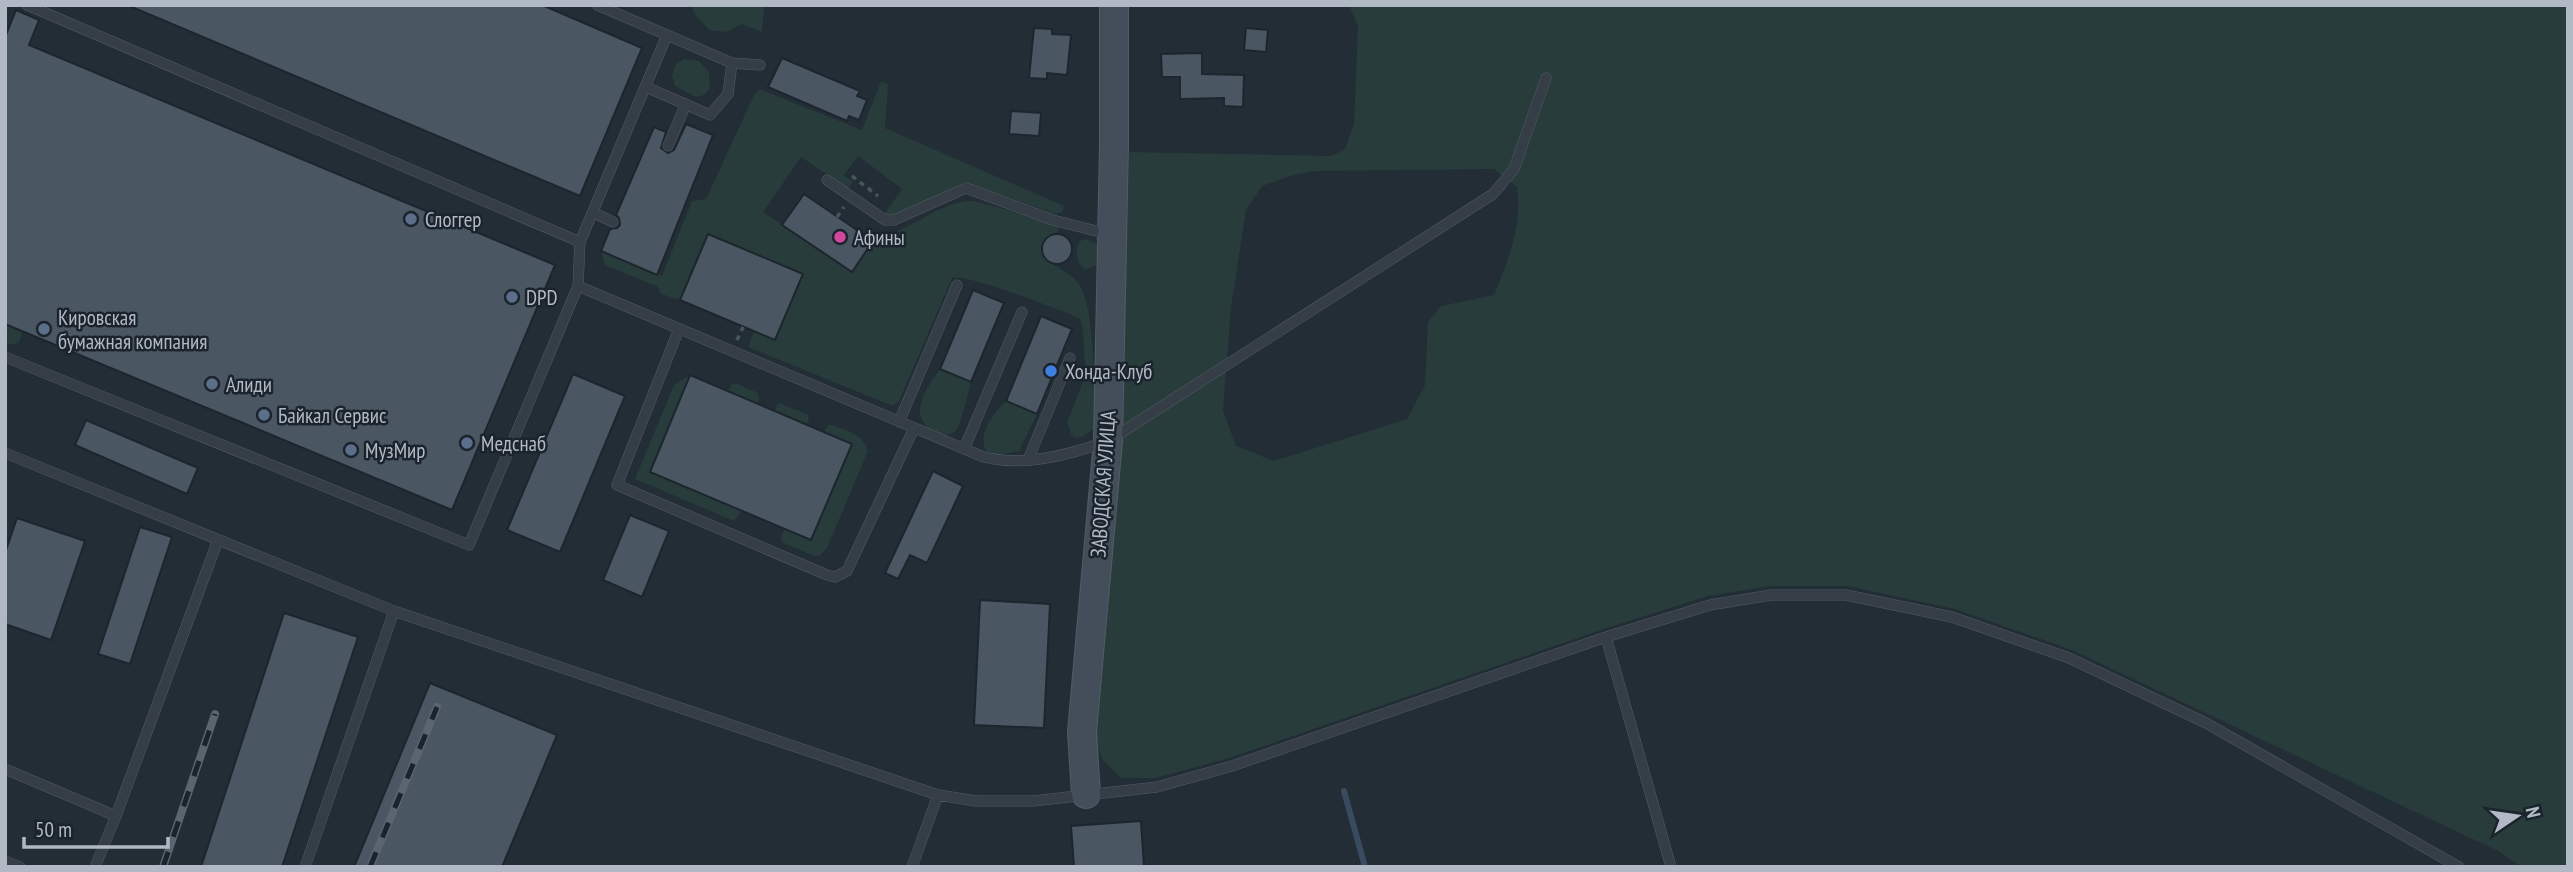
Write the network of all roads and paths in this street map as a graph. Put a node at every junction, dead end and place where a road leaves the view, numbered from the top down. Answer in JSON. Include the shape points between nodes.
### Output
{"nodes":[{"id":1,"x":27,"y":5,"type":"edge"},
{"id":2,"x":597,"y":5,"type":"edge"},
{"id":3,"x":1114,"y":5,"type":"edge"},
{"id":4,"x":667,"y":34,"type":"junction"},
{"id":5,"x":732,"y":62,"type":"junction"},
{"id":6,"x":760,"y":65,"type":"dead end"},
{"id":7,"x":1546,"y":78,"type":"dead end"},
{"id":8,"x":646,"y":87,"type":"junction"},
{"id":9,"x":686,"y":104,"type":"junction"},
{"id":10,"x":668,"y":146,"type":"dead end"},
{"id":11,"x":852,"y":176,"type":"dead end"},
{"id":12,"x":827,"y":180,"type":"dead end"},
{"id":13,"x":881,"y":198,"type":"dead end"},
{"id":14,"x":594,"y":213,"type":"junction"},
{"id":15,"x":613,"y":222,"type":"dead end"},
{"id":16,"x":1112,"y":235,"type":"junction"},
{"id":17,"x":580,"y":242,"type":"junction"},
{"id":18,"x":957,"y":285,"type":"dead end"},
{"id":19,"x":578,"y":286,"type":"junction"},
{"id":20,"x":1022,"y":312,"type":"dead end"},
{"id":21,"x":743,"y":327,"type":"dead end"},
{"id":22,"x":679,"y":329,"type":"junction"},
{"id":23,"x":738,"y":337,"type":"dead end"},
{"id":24,"x":5,"y":357,"type":"edge"},
{"id":25,"x":1070,"y":358,"type":"dead end"},
{"id":26,"x":900,"y":422,"type":"junction"},
{"id":27,"x":914,"y":428,"type":"junction"},
{"id":28,"x":1108,"y":441,"type":"junction"},
{"id":29,"x":964,"y":449,"type":"junction"},
{"id":30,"x":5,"y":453,"type":"edge"},
{"id":31,"x":1028,"y":460,"type":"junction"},
{"id":32,"x":218,"y":540,"type":"junction"},
{"id":33,"x":394,"y":611,"type":"junction"},
{"id":34,"x":1606,"y":637,"type":"junction"},
{"id":35,"x":5,"y":769,"type":"edge"},
{"id":36,"x":1086,"y":794,"type":"junction"},
{"id":37,"x":938,"y":795,"type":"junction"},
{"id":38,"x":116,"y":816,"type":"junction"},
{"id":39,"x":5,"y":861,"type":"edge"},
{"id":40,"x":20,"y":867,"type":"edge"},
{"id":41,"x":95,"y":867,"type":"edge"},
{"id":42,"x":305,"y":867,"type":"edge"},
{"id":43,"x":912,"y":867,"type":"edge"},
{"id":44,"x":1671,"y":867,"type":"edge"},
{"id":45,"x":2459,"y":867,"type":"edge"}],
"edges":[{"from":1,"to":17,"type":"lane"},
{"from":2,"to":4,"type":"lane"},
{"from":3,"to":16,"type":"street","name":"ЗАВОДСКАЯ УЛИЦА"},
{"from":4,"to":5,"type":"lane"},
{"from":4,"to":8,"type":"lane"},
{"from":5,"to":6,"type":"lane"},
{"from":5,"to":9,"type":"lane","via":[[728,94],[710,115]]},
{"from":7,"to":28,"type":"lane","via":[[1514,169],[1493,194]]},
{"from":8,"to":9,"type":"lane"},
{"from":8,"to":14,"type":"lane"},
{"from":9,"to":10,"type":"lane"},
{"from":11,"to":13,"type":"path"},
{"from":12,"to":16,"type":"lane","via":[[885,220],[966,188]]},
{"from":14,"to":15,"type":"lane"},
{"from":14,"to":17,"type":"lane"},
{"from":16,"to":28,"type":"street","name":"ЗАВОДСКАЯ УЛИЦА"},
{"from":17,"to":19,"type":"lane"},
{"from":18,"to":26,"type":"lane"},
{"from":19,"to":22,"type":"lane"},
{"from":19,"to":24,"type":"lane","via":[[469,545]]},
{"from":20,"to":29,"type":"lane"},
{"from":21,"to":23,"type":"path"},
{"from":22,"to":26,"type":"lane"},
{"from":22,"to":27,"type":"lane","via":[[617,485],[827,575],[835,577],[847,571]]},
{"from":25,"to":31,"type":"lane"},
{"from":26,"to":27,"type":"lane"},
{"from":27,"to":29,"type":"lane"},
{"from":28,"to":31,"type":"lane"},
{"from":28,"to":36,"type":"street","name":"ЗАВОДСКАЯ УЛИЦА","via":[[1082,732]]},
{"from":29,"to":31,"type":"lane","via":[[999,460]]},
{"from":30,"to":32,"type":"lane"},
{"from":32,"to":33,"type":"lane"},
{"from":32,"to":38,"type":"lane"},
{"from":33,"to":37,"type":"lane"},
{"from":33,"to":42,"type":"lane"},
{"from":34,"to":36,"type":"lane","via":[[1231,766],[1157,787]]},
{"from":34,"to":44,"type":"lane"},
{"from":34,"to":45,"type":"lane","via":[[1710,605],[1770,595],[1846,595],[1952,617],[2069,658],[2206,723]]},
{"from":35,"to":38,"type":"lane"},
{"from":36,"to":37,"type":"lane","via":[[1033,801]]},
{"from":37,"to":43,"type":"lane"},
{"from":38,"to":41,"type":"lane"},
{"from":39,"to":40,"type":"lane"}]}
